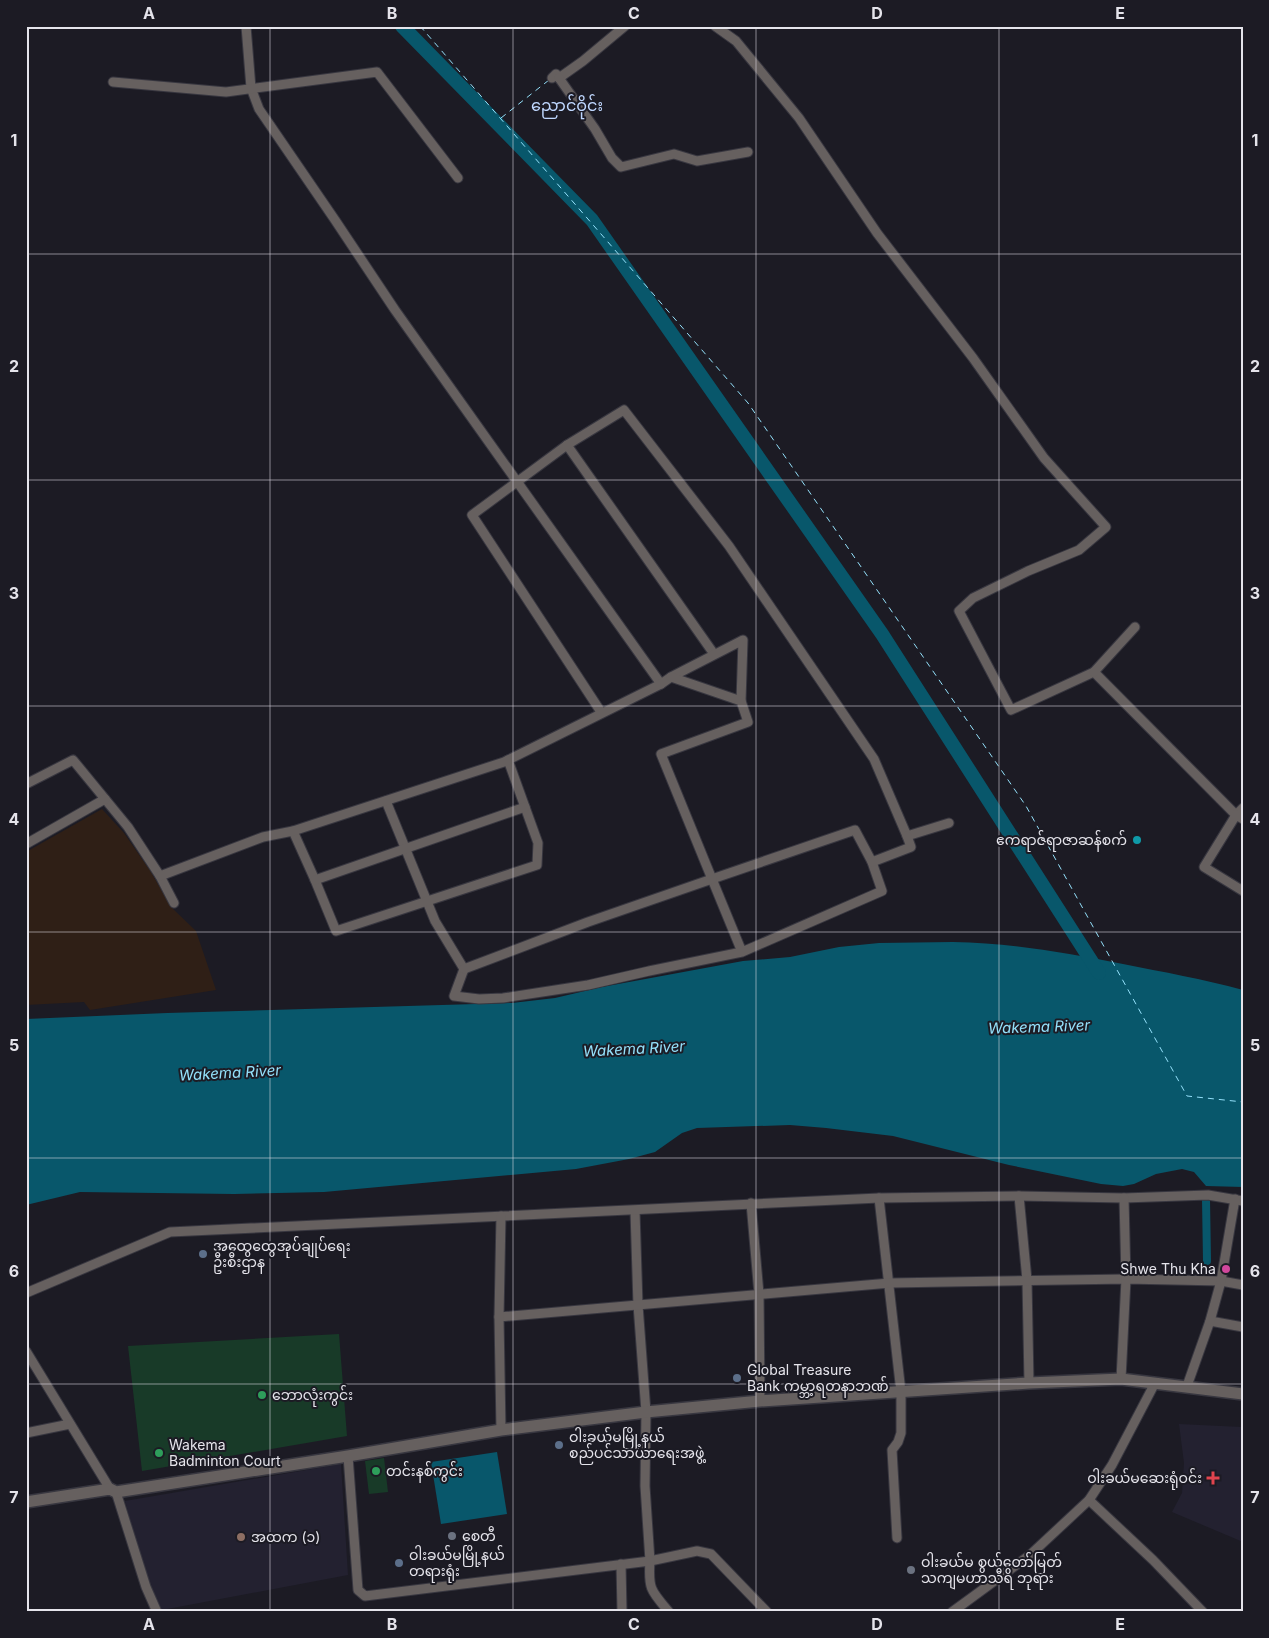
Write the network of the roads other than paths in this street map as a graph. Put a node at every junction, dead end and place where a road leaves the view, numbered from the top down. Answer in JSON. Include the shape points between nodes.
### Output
{"nodes":[{"id":1,"x":246,"y":26,"type":"edge"},
{"id":2,"x":625,"y":26,"type":"edge"},
{"id":3,"x":715,"y":26,"type":"edge"},
{"id":4,"x":113,"y":82,"type":"dead end"},
{"id":5,"x":251,"y":88,"type":"junction"},
{"id":6,"x":748,"y":152,"type":"dead end"},
{"id":7,"x":458,"y":178,"type":"dead end"},
{"id":8,"x":567,"y":445,"type":"junction"},
{"id":9,"x":518,"y":482,"type":"junction"},
{"id":10,"x":1135,"y":627,"type":"dead end"},
{"id":11,"x":714,"y":654,"type":"junction"},
{"id":12,"x":1094,"y":672,"type":"junction"},
{"id":13,"x":671,"y":677,"type":"junction"},
{"id":14,"x":661,"y":684,"type":"junction"},
{"id":15,"x":741,"y":701,"type":"junction"},
{"id":16,"x":601,"y":712,"type":"junction"},
{"id":17,"x":508,"y":760,"type":"junction"},
{"id":18,"x":26,"y":784,"type":"edge"},
{"id":19,"x":105,"y":799,"type":"junction"},
{"id":20,"x":386,"y":801,"type":"junction"},
{"id":21,"x":525,"y":806,"type":"junction"},
{"id":22,"x":1241,"y":814,"type":"edge"},
{"id":23,"x":949,"y":823,"type":"dead end"},
{"id":24,"x":293,"y":831,"type":"junction"},
{"id":25,"x":907,"y":836,"type":"junction"},
{"id":26,"x":26,"y":844,"type":"edge"},
{"id":27,"x":405,"y":850,"type":"junction"},
{"id":28,"x":872,"y":862,"type":"junction"},
{"id":29,"x":160,"y":876,"type":"junction"},
{"id":30,"x":712,"y":878,"type":"junction"},
{"id":31,"x":315,"y":880,"type":"junction"},
{"id":32,"x":1243,"y":891,"type":"edge"},
{"id":33,"x":427,"y":902,"type":"junction"},
{"id":34,"x":174,"y":903,"type":"dead end"},
{"id":35,"x":742,"y":952,"type":"junction"},
{"id":36,"x":464,"y":969,"type":"junction"},
{"id":37,"x":1019,"y":1196,"type":"junction"},
{"id":38,"x":879,"y":1198,"type":"junction"},
{"id":39,"x":1124,"y":1198,"type":"junction"},
{"id":40,"x":1239,"y":1200,"type":"edge"},
{"id":41,"x":751,"y":1203,"type":"junction"},
{"id":42,"x":635,"y":1211,"type":"junction"},
{"id":43,"x":501,"y":1216,"type":"junction"},
{"id":44,"x":1126,"y":1279,"type":"junction"},
{"id":45,"x":1027,"y":1280,"type":"junction"},
{"id":46,"x":1221,"y":1281,"type":"junction"},
{"id":47,"x":890,"y":1283,"type":"junction"},
{"id":48,"x":1243,"y":1285,"type":"edge"},
{"id":49,"x":26,"y":1293,"type":"edge"},
{"id":50,"x":759,"y":1294,"type":"junction"},
{"id":51,"x":638,"y":1305,"type":"junction"},
{"id":52,"x":499,"y":1317,"type":"junction"},
{"id":53,"x":1210,"y":1321,"type":"junction"},
{"id":54,"x":1243,"y":1327,"type":"edge"},
{"id":55,"x":26,"y":1351,"type":"edge"},
{"id":56,"x":30,"y":1366,"type":"edge"},
{"id":57,"x":1121,"y":1379,"type":"junction"},
{"id":58,"x":1029,"y":1383,"type":"junction"},
{"id":59,"x":1155,"y":1383,"type":"junction"},
{"id":60,"x":1187,"y":1386,"type":"junction"},
{"id":61,"x":901,"y":1392,"type":"junction"},
{"id":62,"x":1243,"y":1394,"type":"edge"},
{"id":63,"x":760,"y":1401,"type":"junction"},
{"id":64,"x":646,"y":1412,"type":"junction"},
{"id":65,"x":70,"y":1424,"type":"junction"},
{"id":66,"x":500,"y":1430,"type":"junction"},
{"id":67,"x":26,"y":1433,"type":"edge"},
{"id":68,"x":348,"y":1456,"type":"junction"},
{"id":69,"x":113,"y":1491,"type":"junction"},
{"id":70,"x":1089,"y":1500,"type":"junction"},
{"id":71,"x":26,"y":1502,"type":"edge"},
{"id":72,"x":897,"y":1538,"type":"dead end"},
{"id":73,"x":650,"y":1561,"type":"junction"},
{"id":74,"x":621,"y":1564,"type":"junction"},
{"id":75,"x":157,"y":1612,"type":"edge"},
{"id":76,"x":622,"y":1612,"type":"edge"},
{"id":77,"x":669,"y":1612,"type":"edge"},
{"id":78,"x":768,"y":1612,"type":"edge"},
{"id":79,"x":952,"y":1612,"type":"edge"},
{"id":80,"x":1202,"y":1612,"type":"edge"}],
"edges":[{"from":1,"to":5,"type":"street"},
{"from":2,"to":6,"type":"street","via":[[583,61],[555,78],[595,129],[612,158],[621,166],[674,154],[696,161]]},
{"from":3,"to":12,"type":"street","via":[[736,41],[799,118],[877,233],[973,358],[1044,458],[1106,526],[1079,550],[973,598],[959,612],[1011,710]]},
{"from":4,"to":5,"type":"street","via":[[226,92]]},
{"from":5,"to":7,"type":"street","via":[[377,72]]},
{"from":5,"to":9,"type":"street","via":[[259,108],[395,310]]},
{"from":8,"to":9,"type":"street"},
{"from":8,"to":11,"type":"street"},
{"from":8,"to":25,"type":"street","via":[[624,410],[729,546],[874,759]]},
{"from":9,"to":14,"type":"street"},
{"from":9,"to":16,"type":"street","via":[[472,515]]},
{"from":10,"to":12,"type":"street"},
{"from":11,"to":13,"type":"street"},
{"from":11,"to":15,"type":"street","via":[[743,640]]},
{"from":12,"to":22,"type":"street"},
{"from":13,"to":14,"type":"street"},
{"from":13,"to":15,"type":"street"},
{"from":14,"to":16,"type":"street"},
{"from":15,"to":30,"type":"street","via":[[748,722],[661,754]]},
{"from":16,"to":17,"type":"street"},
{"from":17,"to":20,"type":"street"},
{"from":17,"to":21,"type":"street"},
{"from":18,"to":19,"type":"street","via":[[73,760]]},
{"from":19,"to":26,"type":"street"},
{"from":19,"to":29,"type":"street"},
{"from":20,"to":24,"type":"street"},
{"from":20,"to":27,"type":"street"},
{"from":21,"to":27,"type":"street"},
{"from":21,"to":33,"type":"street","via":[[538,843],[537,865]]},
{"from":22,"to":32,"type":"street","via":[[1204,867]]},
{"from":23,"to":25,"type":"street"},
{"from":24,"to":29,"type":"street","via":[[263,837]]},
{"from":24,"to":31,"type":"street"},
{"from":25,"to":28,"type":"street","via":[[911,847]]},
{"from":27,"to":31,"type":"street"},
{"from":27,"to":33,"type":"street"},
{"from":28,"to":30,"type":"street","via":[[855,830]]},
{"from":28,"to":35,"type":"street","via":[[882,891]]},
{"from":29,"to":34,"type":"street"},
{"from":30,"to":35,"type":"street"},
{"from":30,"to":36,"type":"street"},
{"from":31,"to":33,"type":"street","via":[[336,931]]},
{"from":33,"to":36,"type":"street"},
{"from":35,"to":36,"type":"street","via":[[588,985],[487,999],[454,996]]},
{"from":37,"to":38,"type":"street"},
{"from":37,"to":39,"type":"street"},
{"from":37,"to":45,"type":"street"},
{"from":38,"to":41,"type":"street"},
{"from":38,"to":47,"type":"street"},
{"from":39,"to":40,"type":"street","via":[[1208,1195]]},
{"from":39,"to":44,"type":"street"},
{"from":40,"to":46,"type":"street"},
{"from":41,"to":42,"type":"street"},
{"from":41,"to":50,"type":"street"},
{"from":42,"to":43,"type":"street"},
{"from":42,"to":51,"type":"street"},
{"from":43,"to":49,"type":"street","via":[[170,1232]]},
{"from":43,"to":52,"type":"street"},
{"from":44,"to":45,"type":"street"},
{"from":44,"to":46,"type":"street"},
{"from":44,"to":57,"type":"street"},
{"from":45,"to":47,"type":"street"},
{"from":45,"to":58,"type":"street"},
{"from":46,"to":48,"type":"street"},
{"from":46,"to":53,"type":"street"},
{"from":47,"to":50,"type":"street"},
{"from":47,"to":61,"type":"street"},
{"from":50,"to":51,"type":"street"},
{"from":50,"to":63,"type":"street"},
{"from":51,"to":52,"type":"street"},
{"from":51,"to":64,"type":"street"},
{"from":52,"to":66,"type":"street"},
{"from":53,"to":54,"type":"street"},
{"from":53,"to":60,"type":"street"},
{"from":55,"to":56,"type":"street"},
{"from":56,"to":65,"type":"street"},
{"from":57,"to":58,"type":"street"},
{"from":57,"to":59,"type":"street"},
{"from":58,"to":61,"type":"street"},
{"from":59,"to":60,"type":"street"},
{"from":59,"to":70,"type":"street","via":[[1112,1465]]},
{"from":60,"to":62,"type":"street"},
{"from":61,"to":63,"type":"street"},
{"from":61,"to":72,"type":"street","via":[[901,1433],[892,1450]]},
{"from":63,"to":64,"type":"street"},
{"from":64,"to":66,"type":"street"},
{"from":64,"to":73,"type":"street","via":[[645,1486]]},
{"from":65,"to":67,"type":"street"},
{"from":65,"to":69,"type":"street"},
{"from":66,"to":68,"type":"street"},
{"from":68,"to":69,"type":"street"},
{"from":68,"to":74,"type":"street","via":[[358,1590],[365,1596]]},
{"from":69,"to":71,"type":"street"},
{"from":69,"to":75,"type":"street"},
{"from":70,"to":79,"type":"street","via":[[1030,1555]]},
{"from":70,"to":80,"type":"street"},
{"from":73,"to":74,"type":"street"},
{"from":73,"to":77,"type":"street","via":[[648,1579],[652,1592]]},
{"from":73,"to":78,"type":"street","via":[[697,1551],[711,1554]]},
{"from":74,"to":76,"type":"street"}]}
